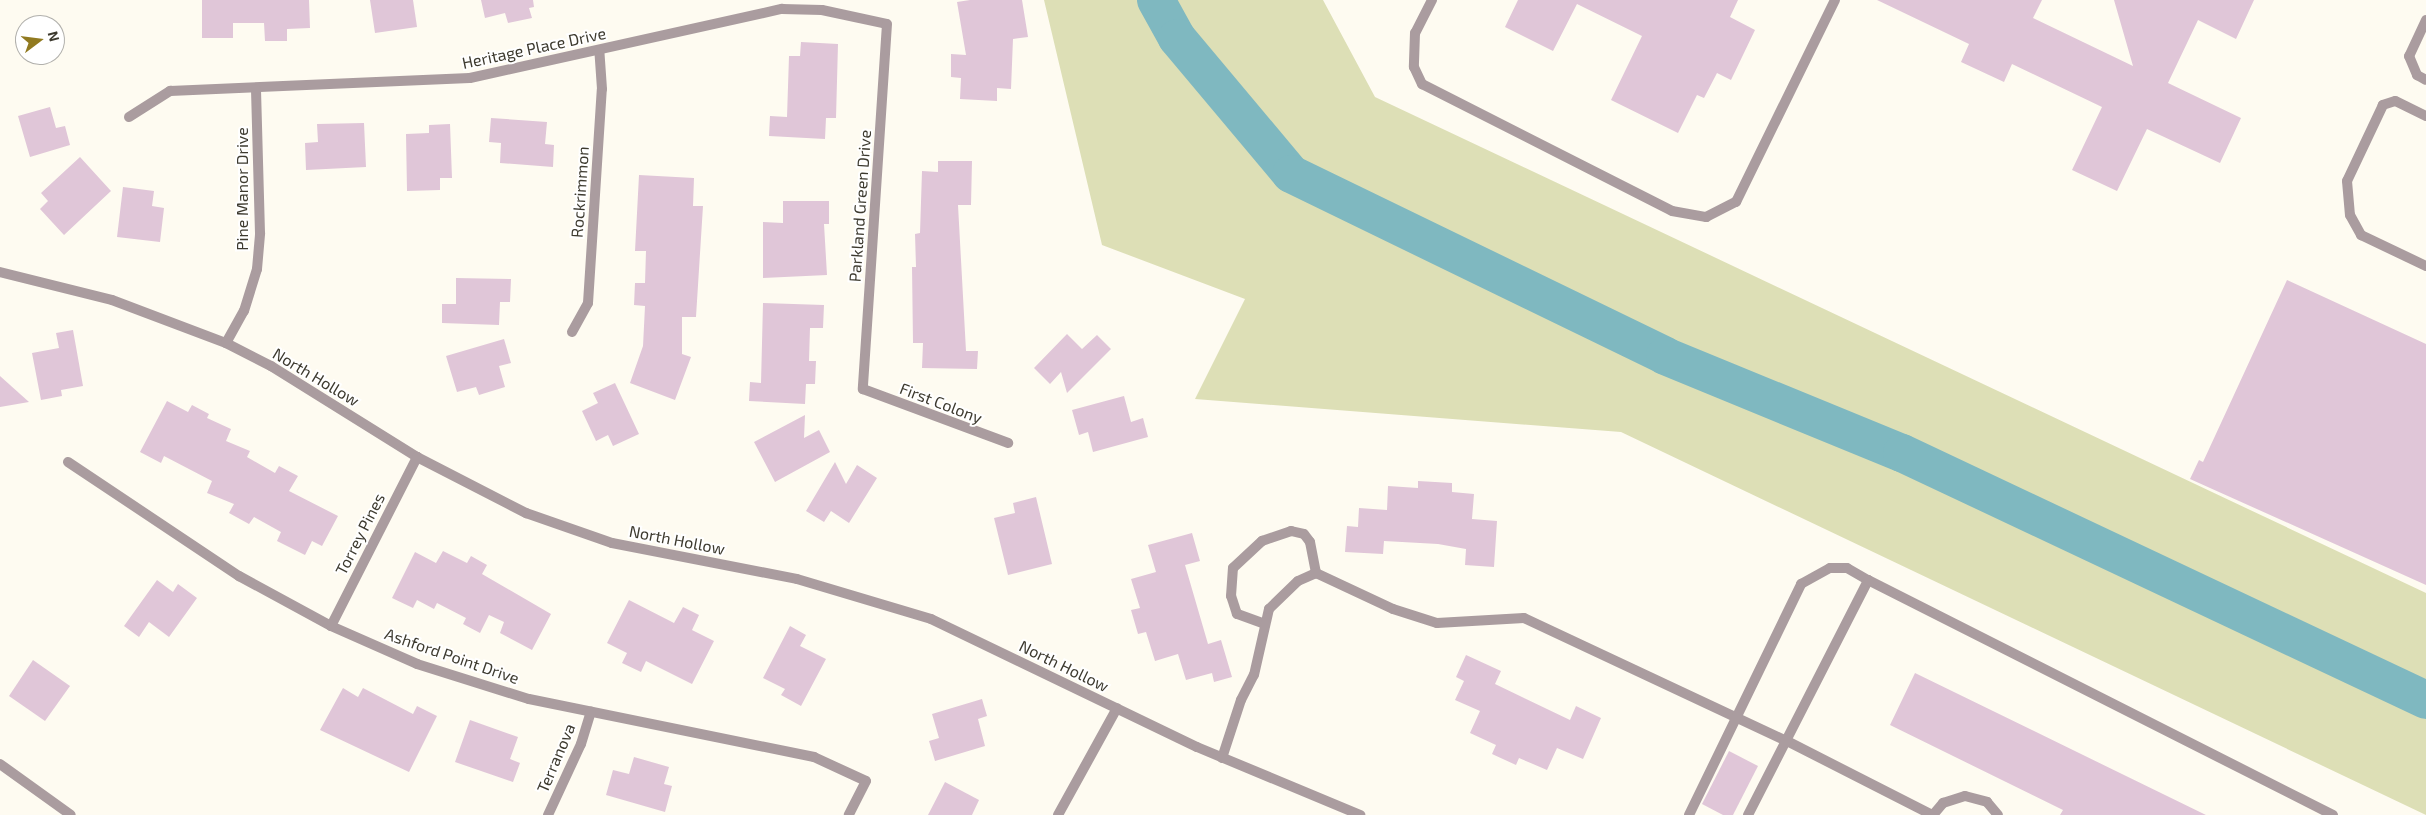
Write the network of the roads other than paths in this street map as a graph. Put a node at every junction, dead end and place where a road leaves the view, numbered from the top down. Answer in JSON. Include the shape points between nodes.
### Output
{"nodes":[{"id":1,"x":1432,"y":0,"type":"edge"},
{"id":2,"x":1835,"y":0,"type":"edge"},
{"id":3,"x":2426,"y":20,"type":"edge"},
{"id":4,"x":887,"y":24,"type":"joint"},
{"id":5,"x":599,"y":50,"type":"junction"},
{"id":6,"x":2426,"y":80,"type":"edge"},
{"id":7,"x":256,"y":88,"type":"junction"},
{"id":8,"x":2426,"y":116,"type":"edge"},
{"id":9,"x":129,"y":117,"type":"dead end"},
{"id":10,"x":2426,"y":266,"type":"edge"},
{"id":11,"x":0,"y":272,"type":"edge"},
{"id":12,"x":572,"y":332,"type":"dead end"},
{"id":13,"x":226,"y":343,"type":"junction"},
{"id":14,"x":863,"y":389,"type":"joint"},
{"id":15,"x":1008,"y":443,"type":"dead end"},
{"id":16,"x":417,"y":457,"type":"junction"},
{"id":17,"x":68,"y":462,"type":"dead end"},
{"id":18,"x":1316,"y":574,"type":"junction"},
{"id":19,"x":1868,"y":580,"type":"junction"},
{"id":20,"x":1265,"y":624,"type":"junction"},
{"id":21,"x":331,"y":626,"type":"junction"},
{"id":22,"x":1117,"y":708,"type":"junction"},
{"id":23,"x":591,"y":712,"type":"junction"},
{"id":24,"x":1738,"y":718,"type":"junction"},
{"id":25,"x":1787,"y":741,"type":"junction"},
{"id":26,"x":1222,"y":758,"type":"junction"},
{"id":27,"x":0,"y":764,"type":"edge"},
{"id":28,"x":71,"y":815,"type":"edge"},
{"id":29,"x":548,"y":815,"type":"edge"},
{"id":30,"x":849,"y":815,"type":"edge"},
{"id":31,"x":1058,"y":815,"type":"edge"},
{"id":32,"x":1360,"y":815,"type":"edge"},
{"id":33,"x":1689,"y":815,"type":"edge"},
{"id":34,"x":1748,"y":815,"type":"edge"},
{"id":35,"x":1933,"y":815,"type":"edge"},
{"id":36,"x":1998,"y":815,"type":"edge"},
{"id":37,"x":2333,"y":815,"type":"edge"}],
"edges":[{"from":1,"to":2,"type":"street","via":[[1415,33],[1414,68],[1422,84],[1672,211],[1706,217],[1736,202]]},
{"from":3,"to":6,"type":"street","via":[[2409,56],[2416,75]]},
{"from":4,"to":5,"type":"street","name":"Heritage Place Drive","via":[[822,10],[782,9]]},
{"from":4,"to":14,"type":"street","name":"Parkland Green Drive"},
{"from":5,"to":7,"type":"street","name":"Heritage Place Drive","via":[[470,78]]},
{"from":5,"to":12,"type":"street","name":"Rockrimmon","via":[[602,89],[588,303]]},
{"from":7,"to":9,"type":"street","name":"Heritage Place Drive","via":[[170,92]]},
{"from":7,"to":13,"type":"street","name":"Pine Manor Drive","via":[[260,233],[257,269],[244,311]]},
{"from":8,"to":10,"type":"street","via":[[2395,101],[2383,105],[2347,181],[2350,215],[2361,234]]},
{"from":11,"to":13,"type":"street","name":"North Hollow","via":[[112,300]]},
{"from":13,"to":16,"type":"street","name":"North Hollow","via":[[271,366]]},
{"from":14,"to":15,"type":"street","name":"First Colony"},
{"from":16,"to":21,"type":"street","name":"Torrey Pines"},
{"from":16,"to":22,"type":"street","name":"North Hollow","via":[[471,486],[574,531],[612,543],[797,579],[887,604],[980,641]]},
{"from":17,"to":21,"type":"street","name":"Ashford Point Drive","via":[[239,576]]},
{"from":18,"to":20,"type":"street","via":[[1298,581],[1269,608]]},
{"from":18,"to":20,"type":"street","via":[[1310,542],[1304,534],[1291,532],[1262,540],[1232,568],[1231,596],[1237,614]]},
{"from":18,"to":24,"type":"street","via":[[1393,609],[1437,623],[1524,618]]},
{"from":19,"to":24,"type":"street","via":[[1847,568],[1830,568],[1801,584]]},
{"from":19,"to":25,"type":"street"},
{"from":19,"to":37,"type":"street"},
{"from":20,"to":26,"type":"street","via":[[1254,675],[1241,700]]},
{"from":21,"to":23,"type":"street","name":"Ashford Point Drive","via":[[417,664],[480,685]]},
{"from":22,"to":26,"type":"street","name":"North Hollow"},
{"from":22,"to":31,"type":"street"},
{"from":23,"to":29,"type":"street","name":"Terranova","via":[[581,744]]},
{"from":23,"to":30,"type":"street","name":"Ashford Point Drive","via":[[814,756],[866,781]]},
{"from":24,"to":25,"type":"street"},
{"from":24,"to":33,"type":"street"},
{"from":25,"to":34,"type":"street"},
{"from":25,"to":35,"type":"street"},
{"from":26,"to":32,"type":"street","name":"North Hollow"},
{"from":27,"to":28,"type":"street"},
{"from":35,"to":36,"type":"street","via":[[1943,803],[1965,796],[1987,802]]}]}
